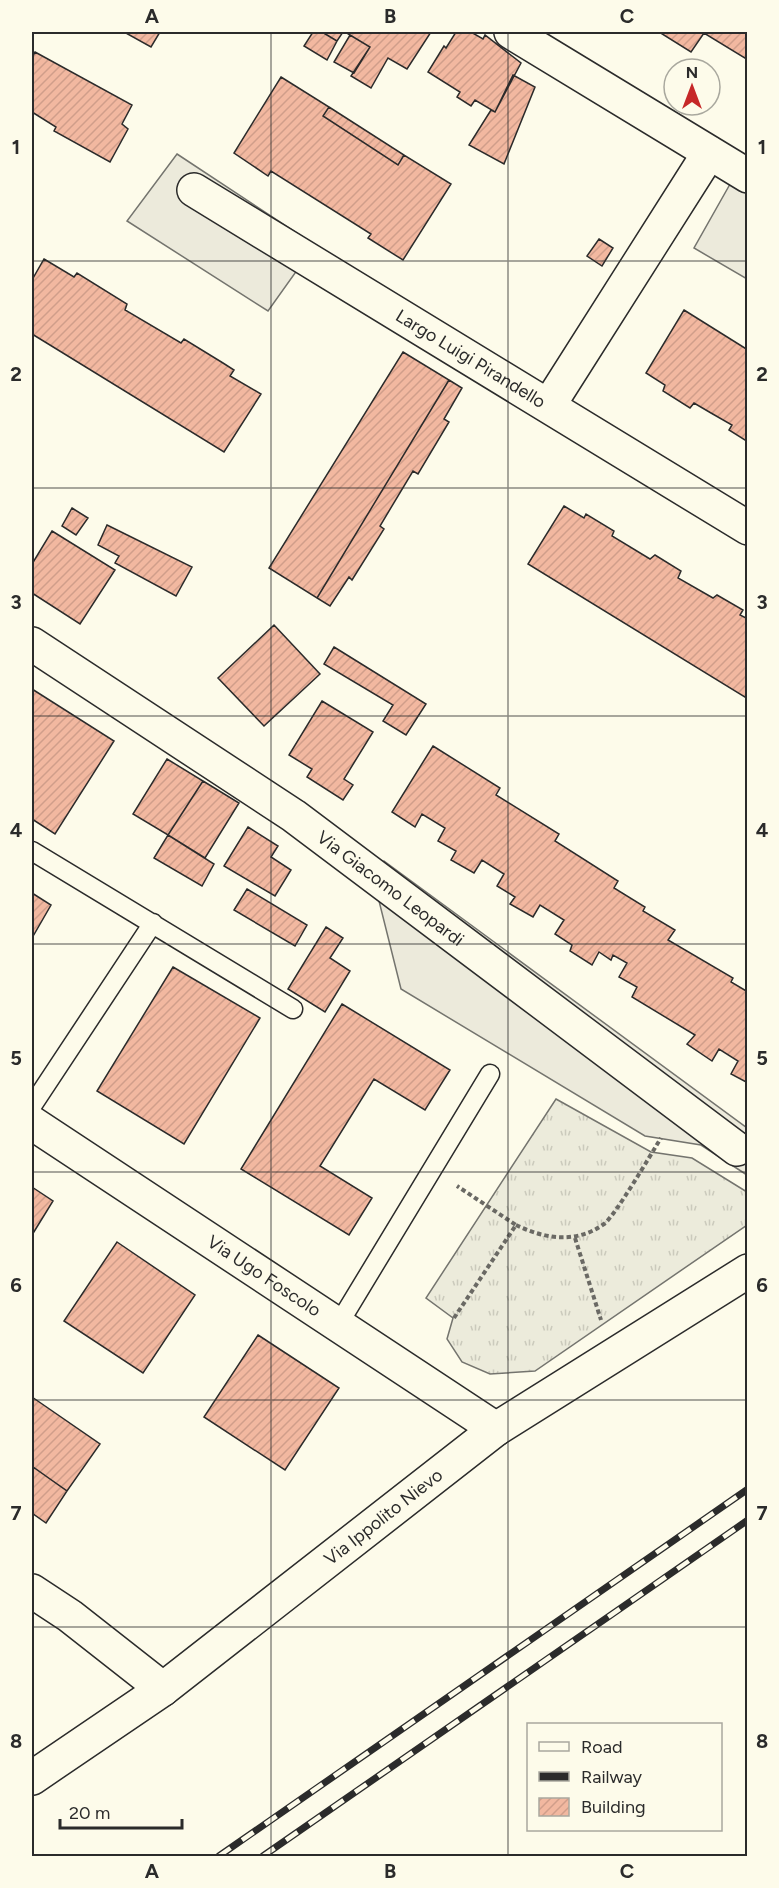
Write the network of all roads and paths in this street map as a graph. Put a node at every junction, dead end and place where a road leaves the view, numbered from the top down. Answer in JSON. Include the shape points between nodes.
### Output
{"nodes":[{"id":1,"x":511,"y":32,"type":"edge"},
{"id":2,"x":709,"y":153,"type":"junction"},
{"id":3,"x":747,"y":176,"type":"edge"},
{"id":4,"x":194,"y":190,"type":"dead end"},
{"id":5,"x":549,"y":405,"type":"junction"},
{"id":6,"x":747,"y":528,"type":"edge"},
{"id":7,"x":32,"y":645,"type":"edge"},
{"id":8,"x":32,"y":851,"type":"edge"},
{"id":9,"x":153,"y":923,"type":"junction"},
{"id":10,"x":293,"y":1009,"type":"dead end"},
{"id":11,"x":490,"y":1074,"type":"dead end"},
{"id":12,"x":32,"y":1106,"type":"edge"},
{"id":13,"x":681,"y":1108,"type":"junction"},
{"id":14,"x":32,"y":1123,"type":"edge"},
{"id":15,"x":737,"y":1149,"type":"dead end"},
{"id":16,"x":432,"y":1170,"type":"junction"},
{"id":17,"x":516,"y":1225,"type":"junction"},
{"id":18,"x":575,"y":1238,"type":"junction"},
{"id":19,"x":747,"y":1271,"type":"edge"},
{"id":20,"x":454,"y":1318,"type":"dead end"},
{"id":21,"x":338,"y":1325,"type":"junction"},
{"id":22,"x":612,"y":1356,"type":"junction"},
{"id":23,"x":496,"y":1429,"type":"junction"},
{"id":24,"x":32,"y":1590,"type":"edge"},
{"id":25,"x":163,"y":1689,"type":"junction"},
{"id":26,"x":32,"y":1778,"type":"edge"}],
"edges":[{"from":1,"to":2,"type":"street"},
{"from":2,"to":3,"type":"street"},
{"from":2,"to":5,"type":"street"},
{"from":4,"to":5,"type":"street","name":"Largo Luigi Pirandello"},
{"from":5,"to":6,"type":"street","name":"Largo Luigi Pirandello"},
{"from":7,"to":13,"type":"street","name":"Via Giacomo Leopardi","via":[[294,816]]},
{"from":8,"to":9,"type":"lane"},
{"from":9,"to":10,"type":"lane"},
{"from":9,"to":12,"type":"lane"},
{"from":11,"to":16,"type":"lane"},
{"from":13,"to":15,"type":"street","name":"Via Giacomo Leopardi"},
{"from":13,"to":18,"type":"path","via":[[606,1223]]},
{"from":14,"to":21,"type":"street","name":"Via Ugo Foscolo"},
{"from":16,"to":17,"type":"path"},
{"from":16,"to":21,"type":"lane"},
{"from":17,"to":18,"type":"path","via":[[538,1236]]},
{"from":17,"to":20,"type":"path"},
{"from":18,"to":22,"type":"path"},
{"from":19,"to":22,"type":"street","name":"Via Ippolito Nievo"},
{"from":21,"to":23,"type":"street","name":"Via Ugo Foscolo"},
{"from":22,"to":23,"type":"street","name":"Via Ippolito Nievo"},
{"from":23,"to":25,"type":"street","name":"Via Ippolito Nievo"},
{"from":24,"to":25,"type":"street"},
{"from":25,"to":26,"type":"street","name":"Via Ippolito Nievo"}]}
